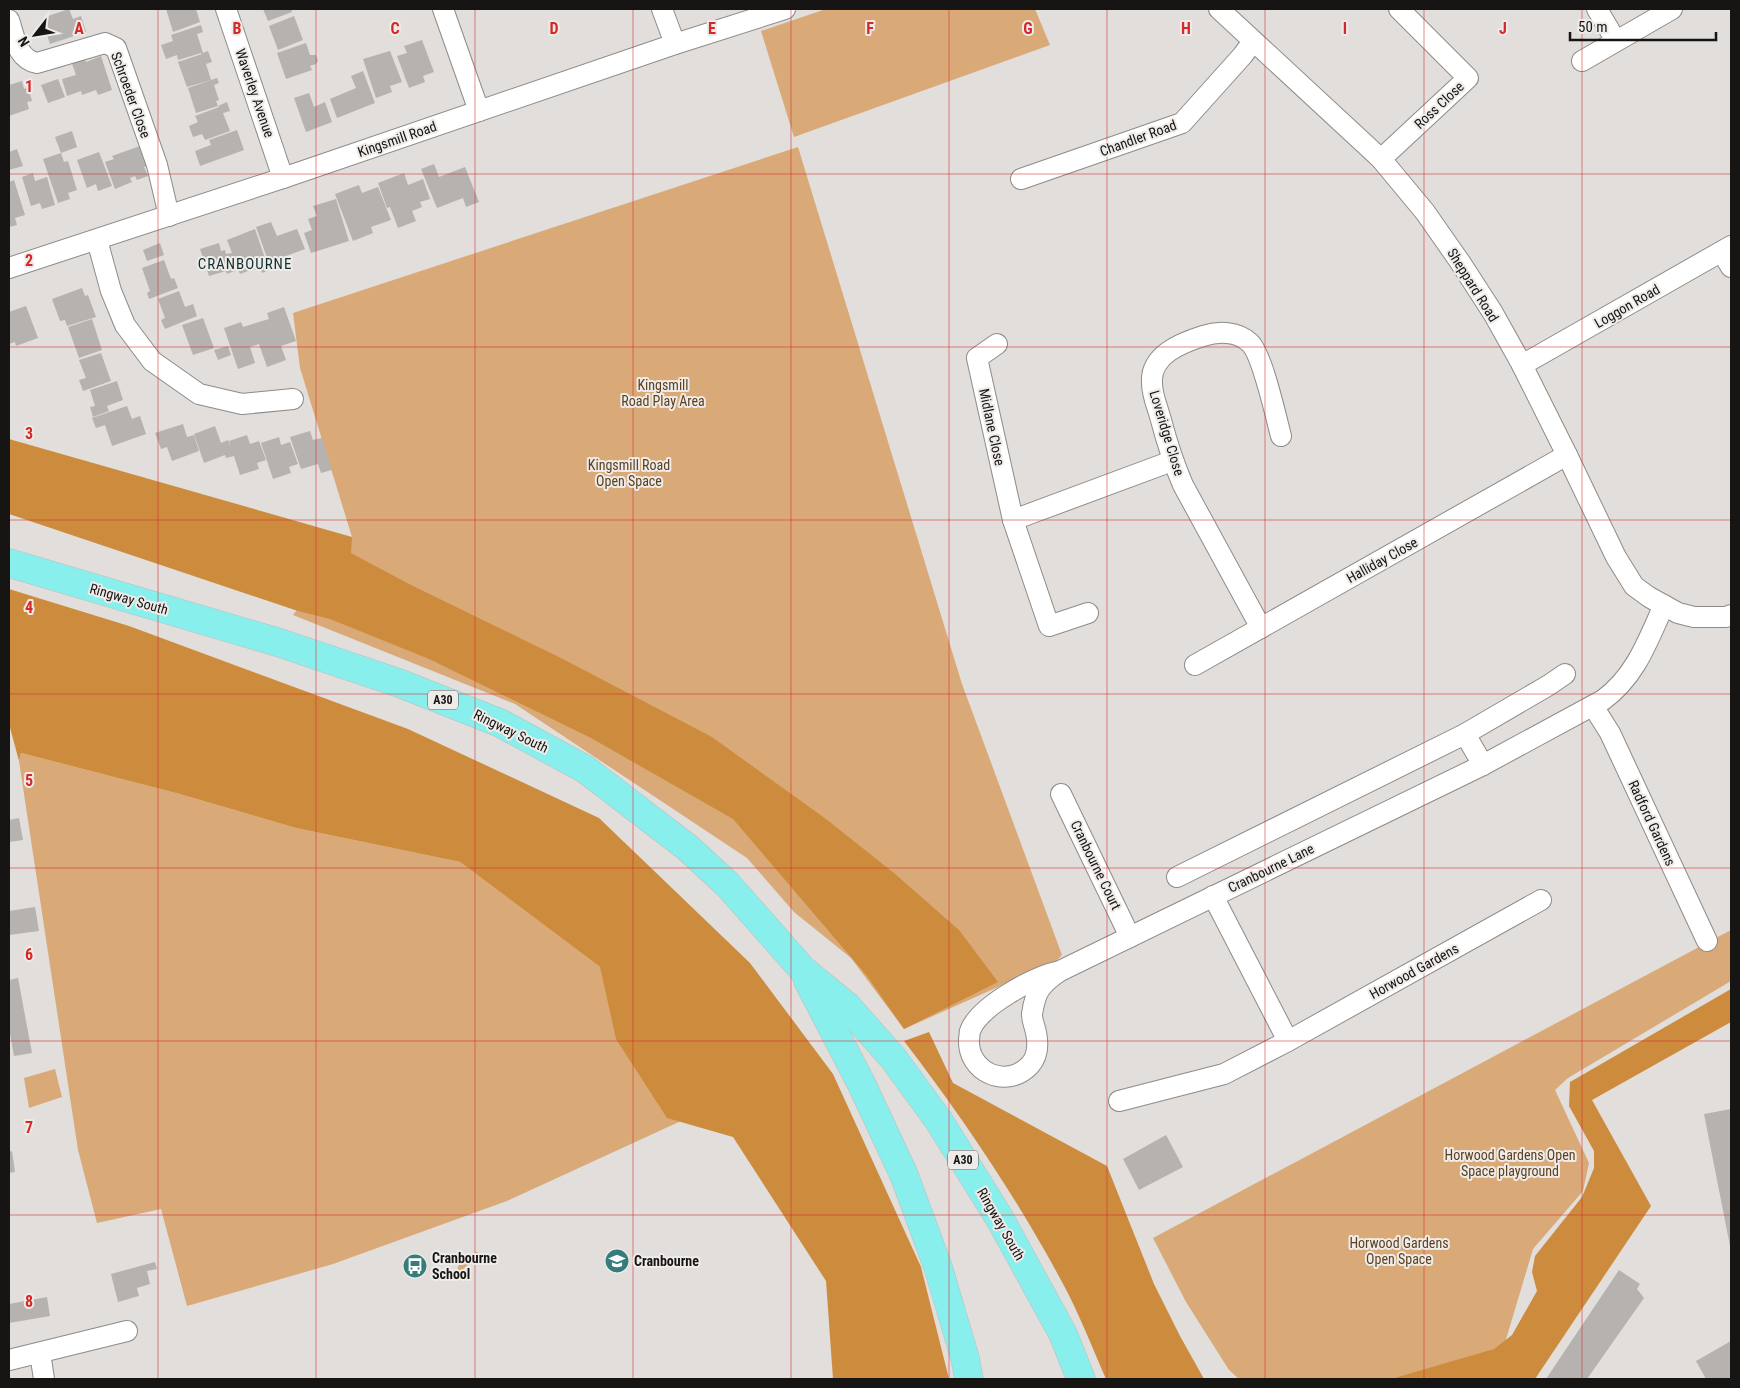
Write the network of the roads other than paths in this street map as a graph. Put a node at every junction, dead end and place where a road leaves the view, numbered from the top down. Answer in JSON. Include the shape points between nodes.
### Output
{"nodes":[{"id":1,"x":226,"y":9,"type":"edge"},
{"id":2,"x":443,"y":9,"type":"edge"},
{"id":3,"x":662,"y":9,"type":"edge"},
{"id":4,"x":785,"y":9,"type":"edge"},
{"id":5,"x":1219,"y":9,"type":"edge"},
{"id":6,"x":1399,"y":9,"type":"edge"},
{"id":7,"x":1597,"y":9,"type":"edge"},
{"id":8,"x":1672,"y":9,"type":"edge"},
{"id":9,"x":9,"y":20,"type":"edge"},
{"id":10,"x":1252,"y":41,"type":"junction"},
{"id":11,"x":1616,"y":41,"type":"junction"},
{"id":12,"x":675,"y":44,"type":"junction"},
{"id":13,"x":1582,"y":61,"type":"dead end"},
{"id":14,"x":479,"y":111,"type":"junction"},
{"id":15,"x":1381,"y":159,"type":"junction"},
{"id":16,"x":283,"y":178,"type":"junction"},
{"id":17,"x":1021,"y":179,"type":"dead end"},
{"id":18,"x":169,"y":216,"type":"junction"},
{"id":19,"x":97,"y":240,"type":"junction"},
{"id":20,"x":1728,"y":255,"type":"edge"},
{"id":21,"x":9,"y":268,"type":"edge"},
{"id":22,"x":997,"y":344,"type":"dead end"},
{"id":23,"x":1522,"y":365,"type":"junction"},
{"id":24,"x":293,"y":399,"type":"dead end"},
{"id":25,"x":1281,"y":436,"type":"dead end"},
{"id":26,"x":1567,"y":455,"type":"junction"},
{"id":27,"x":1172,"y":461,"type":"junction"},
{"id":28,"x":1013,"y":520,"type":"junction"},
{"id":29,"x":9,"y":563,"type":"edge"},
{"id":30,"x":1664,"y":605,"type":"junction"},
{"id":31,"x":1088,"y":614,"type":"dead end"},
{"id":32,"x":1731,"y":615,"type":"edge"},
{"id":33,"x":1261,"y":628,"type":"junction"},
{"id":34,"x":1195,"y":665,"type":"dead end"},
{"id":35,"x":1564,"y":674,"type":"dead end"},
{"id":36,"x":1593,"y":706,"type":"junction"},
{"id":37,"x":1465,"y":734,"type":"junction"},
{"id":38,"x":1483,"y":765,"type":"junction"},
{"id":39,"x":1061,"y":794,"type":"dead end"},
{"id":40,"x":1176,"y":878,"type":"dead end"},
{"id":41,"x":1213,"y":896,"type":"junction"},
{"id":42,"x":1541,"y":900,"type":"dead end"},
{"id":43,"x":1130,"y":937,"type":"junction"},
{"id":44,"x":1707,"y":941,"type":"dead end"},
{"id":45,"x":803,"y":970,"type":"junction"},
{"id":46,"x":1060,"y":971,"type":"junction"},
{"id":47,"x":1288,"y":1041,"type":"junction"},
{"id":48,"x":1120,"y":1101,"type":"dead end"},
{"id":49,"x":127,"y":1331,"type":"dead end"},
{"id":50,"x":40,"y":1352,"type":"junction"},
{"id":51,"x":9,"y":1360,"type":"edge"},
{"id":52,"x":44,"y":1379,"type":"edge"},
{"id":53,"x":969,"y":1379,"type":"edge"},
{"id":54,"x":1081,"y":1379,"type":"edge"}],
"edges":[{"from":1,"to":16,"type":"street","name":"Waverley Avenue"},
{"from":2,"to":14,"type":"street"},
{"from":3,"to":12,"type":"street"},
{"from":4,"to":12,"type":"street","name":"Kingsmill Road"},
{"from":5,"to":10,"type":"street","name":"Sheppard Road"},
{"from":6,"to":15,"type":"street","name":"Ross Close","via":[[1468,78]]},
{"from":7,"to":11,"type":"street"},
{"from":8,"to":11,"type":"street"},
{"from":9,"to":18,"type":"street","name":"Schroeder Close","via":[[22,56],[29,62],[37,63],[105,43],[116,48],[157,165]]},
{"from":10,"to":15,"type":"street","name":"Sheppard Road"},
{"from":10,"to":17,"type":"street","name":"Chandler Road","via":[[1244,55],[1182,123]]},
{"from":11,"to":13,"type":"street"},
{"from":12,"to":14,"type":"street","name":"Kingsmill Road"},
{"from":14,"to":16,"type":"street","name":"Kingsmill Road"},
{"from":15,"to":23,"type":"street","name":"Sheppard Road","via":[[1460,262]]},
{"from":16,"to":18,"type":"street","name":"Kingsmill Road"},
{"from":18,"to":19,"type":"street","name":"Kingsmill Road"},
{"from":19,"to":21,"type":"street","name":"Kingsmill Road"},
{"from":19,"to":24,"type":"street","via":[[111,291],[125,325],[152,361],[199,394],[242,404]]},
{"from":20,"to":23,"type":"street","name":"Loggon Road"},
{"from":22,"to":28,"type":"street","name":"Midlane Close","via":[[977,358]]},
{"from":23,"to":26,"type":"street","name":"Sheppard Road"},
{"from":25,"to":27,"type":"street","name":"Loveridge Close","via":[[1259,358],[1251,344],[1236,335],[1205,335],[1171,349],[1153,372],[1154,398]]},
{"from":26,"to":30,"type":"street","name":"Sheppard Road","via":[[1626,575],[1634,586]]},
{"from":26,"to":33,"type":"street","name":"Halliday Close"},
{"from":27,"to":28,"type":"street"},
{"from":27,"to":33,"type":"street","name":"Loveridge Close"},
{"from":28,"to":31,"type":"street","name":"Midlane Close","via":[[1049,626]]},
{"from":29,"to":45,"type":"main road","name":"Ringway South","number":"A30","via":[[277,642],[399,683],[500,723],[585,769],[688,848],[728,885]]},
{"from":30,"to":32,"type":"street","via":[[1694,617]]},
{"from":30,"to":36,"type":"street","name":"Cranbourne Lane","via":[[1632,671],[1617,690]]},
{"from":33,"to":34,"type":"street","name":"Halliday Close"},
{"from":35,"to":37,"type":"street"},
{"from":36,"to":38,"type":"street","name":"Cranbourne Lane"},
{"from":36,"to":44,"type":"street","name":"Radford Gardens","via":[[1610,733]]},
{"from":37,"to":38,"type":"street"},
{"from":37,"to":40,"type":"street"},
{"from":38,"to":41,"type":"street","name":"Cranbourne Lane"},
{"from":39,"to":43,"type":"street","name":"Cranbourne Court"},
{"from":41,"to":43,"type":"street","name":"Cranbourne Lane"},
{"from":41,"to":47,"type":"street"},
{"from":42,"to":47,"type":"street","name":"Horwood Gardens"},
{"from":43,"to":46,"type":"street","name":"Cranbourne Lane"},
{"from":45,"to":53,"type":"main road","name":"Ringway South","number":"A30","via":[[904,1175],[938,1267]]},
{"from":45,"to":54,"type":"main road","name":"Ringway South","number":"A30","via":[[847,1006],[893,1058],[939,1120],[1000,1219],[1058,1326]]},
{"from":46,"to":46,"type":"street","name":"Cranbourne Lane","via":[[1038,991],[1032,1015],[1038,1043],[1036,1056],[1030,1065],[1009,1077],[995,1076],[983,1070],[969,1048],[970,1031],[977,1020],[997,1000],[1047,974]]},
{"from":47,"to":48,"type":"street","name":"Horwood Gardens","via":[[1224,1074]]},
{"from":49,"to":50,"type":"street"},
{"from":50,"to":51,"type":"street"},
{"from":50,"to":52,"type":"street"}]}
